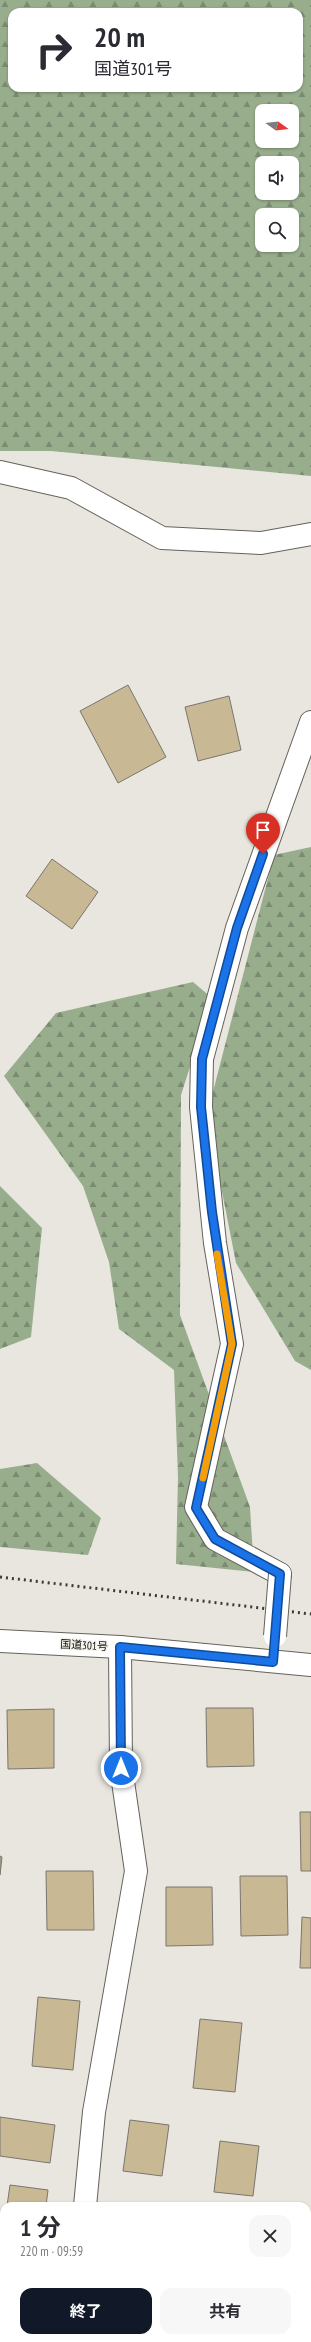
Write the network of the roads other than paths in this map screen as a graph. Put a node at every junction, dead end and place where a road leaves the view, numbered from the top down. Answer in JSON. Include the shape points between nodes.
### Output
{"nodes":[{"id":1,"x":0,"y":472,"type":"edge"},
{"id":2,"x":311,"y":534,"type":"edge"},
{"id":3,"x":311,"y":722,"type":"edge"},
{"id":4,"x":0,"y":1641,"type":"edge"},
{"id":5,"x":120,"y":1647,"type":"junction"},
{"id":6,"x":273,"y":1662,"type":"junction"},
{"id":7,"x":311,"y":1665,"type":"edge"},
{"id":8,"x":85,"y":2202,"type":"edge"}],
"edges":[{"from":1,"to":2,"type":"main road","via":[[71,488],[162,538],[261,543]]},
{"from":3,"to":6,"type":"main road","bridge":true,"via":[[237,928],[202,1059],[201,1107],[214,1235],[232,1344],[196,1508],[215,1539],[280,1574]]},
{"from":4,"to":5,"type":"main road","name":"国道301号"},
{"from":5,"to":6,"type":"main road","name":"国道301号"},
{"from":5,"to":8,"type":"main road","via":[[121,1768],[136,1871],[94,2112]]},
{"from":6,"to":7,"type":"main road","name":"国道301号"}]}
